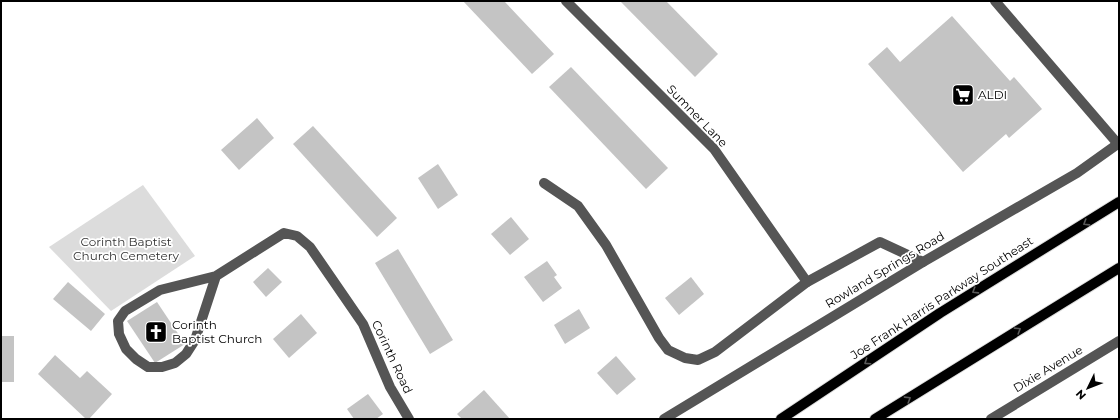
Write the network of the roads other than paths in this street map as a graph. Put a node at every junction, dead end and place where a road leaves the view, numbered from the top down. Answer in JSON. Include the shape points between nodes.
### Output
{"nodes":[{"id":1,"x":566,"y":1,"type":"edge"},
{"id":2,"x":995,"y":1,"type":"edge"},
{"id":3,"x":1118,"y":143,"type":"edge"},
{"id":4,"x":544,"y":183,"type":"dead end"},
{"id":5,"x":1119,"y":202,"type":"edge"},
{"id":6,"x":923,"y":262,"type":"junction"},
{"id":7,"x":1119,"y":268,"type":"edge"},
{"id":8,"x":216,"y":276,"type":"junction"},
{"id":9,"x":807,"y":282,"type":"junction"},
{"id":10,"x":1117,"y":346,"type":"edge"},
{"id":11,"x":408,"y":419,"type":"edge"},
{"id":12,"x":664,"y":419,"type":"edge"},
{"id":13,"x":781,"y":419,"type":"edge"},
{"id":14,"x":875,"y":419,"type":"edge"},
{"id":15,"x":991,"y":419,"type":"edge"}],
"edges":[{"from":1,"to":9,"type":"street","name":"Sumner Lane","via":[[714,149]]},
{"from":2,"to":3,"type":"street"},
{"from":3,"to":6,"type":"street","name":"Rowland Springs Road","via":[[1077,173]]},
{"from":4,"to":9,"type":"street","via":[[578,206],[606,245],[659,338],[668,350],[684,358],[698,360],[715,352]]},
{"from":5,"to":13,"type":"main road","name":"Joe Frank Harris Parkway Southeast","one_way":true,"via":[[940,313]]},
{"from":6,"to":9,"type":"street","via":[[880,242]]},
{"from":6,"to":12,"type":"street","name":"Rowland Springs Road"},
{"from":14,"to":7,"type":"main road","one_way":true},
{"from":8,"to":8,"type":"street","name":"Corinth Road","via":[[160,290],[125,311],[118,321],[119,334],[126,349],[148,367],[162,367],[175,363],[186,354],[195,340]]},
{"from":8,"to":11,"type":"street","name":"Corinth Road","via":[[284,233],[297,236],[310,247],[363,324],[390,387]]},
{"from":10,"to":15,"type":"street","name":"Dixie Avenue"}]}
